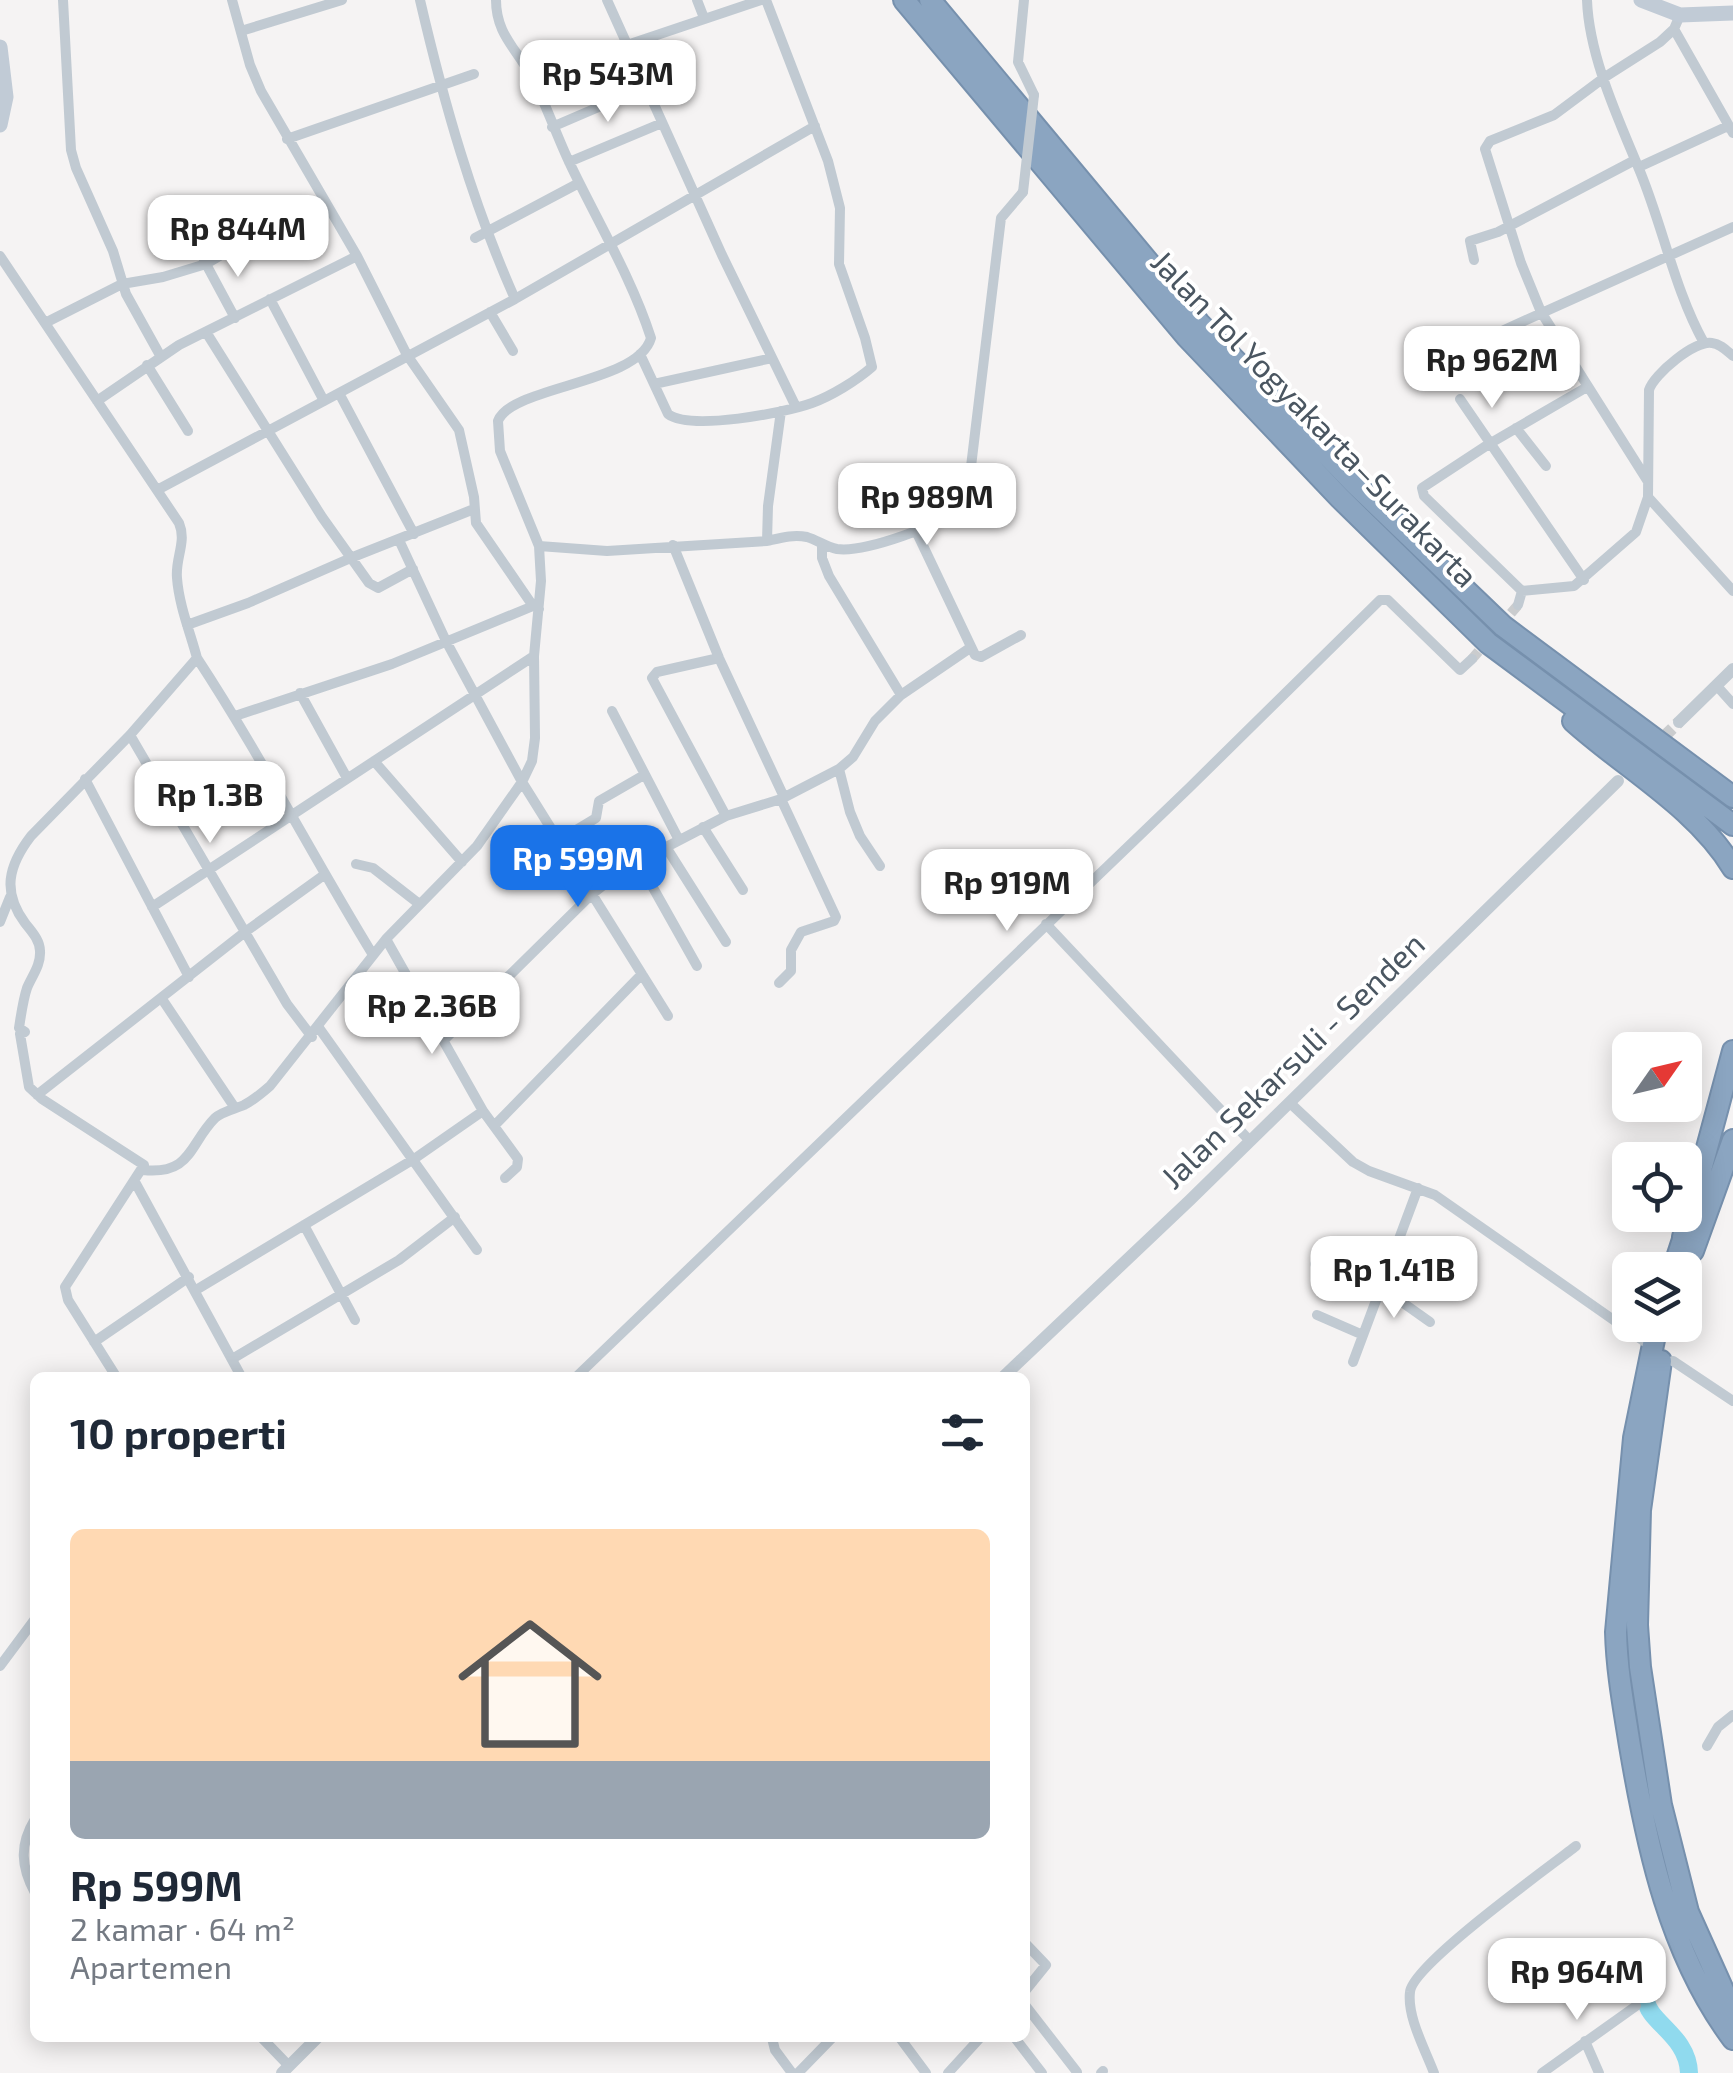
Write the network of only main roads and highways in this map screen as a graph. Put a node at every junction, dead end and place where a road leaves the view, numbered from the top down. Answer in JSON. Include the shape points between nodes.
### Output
{"nodes":[{"id":1,"x":904,"y":0,"type":"edge"},
{"id":2,"x":930,"y":0,"type":"edge"},
{"id":3,"x":1644,"y":1,"type":"edge"},
{"id":4,"x":1706,"y":7,"type":"edge"},
{"id":5,"x":1733,"y":13,"type":"edge"},
{"id":6,"x":0,"y":47,"type":"edge"},
{"id":7,"x":0,"y":125,"type":"edge"},
{"id":8,"x":1301,"y":443,"type":"junction"},
{"id":9,"x":1348,"y":491,"type":"junction"},
{"id":10,"x":1488,"y":643,"type":"junction"},
{"id":11,"x":1615,"y":712,"type":"junction"},
{"id":12,"x":1733,"y":786,"type":"edge"},
{"id":13,"x":1733,"y":797,"type":"edge"},
{"id":14,"x":1733,"y":825,"type":"edge"},
{"id":15,"x":1733,"y":868,"type":"edge"},
{"id":16,"x":1733,"y":1051,"type":"edge"},
{"id":17,"x":1733,"y":1101,"type":"edge"},
{"id":18,"x":1733,"y":1140,"type":"edge"},
{"id":19,"x":1733,"y":1166,"type":"edge"},
{"id":20,"x":1690,"y":1238,"type":"junction"},
{"id":21,"x":1683,"y":1252,"type":"edge"},
{"id":22,"x":1688,"y":1252,"type":"edge"},
{"id":23,"x":1650,"y":1342,"type":"edge"},
{"id":24,"x":1666,"y":1342,"type":"edge"},
{"id":25,"x":1733,"y":2012,"type":"edge"},
{"id":26,"x":1733,"y":2039,"type":"edge"}],
"edges":[{"from":1,"to":8,"type":"highway","name":"Jalan Tol Yogyakarta–Surakarta","via":[[1186,337]]},
{"from":2,"to":8,"type":"highway","name":"Jalan Tol Yogyakarta–Surakarta"},
{"from":3,"to":4,"type":"main road","via":[[1677,22]]},
{"from":4,"to":5,"type":"main road"},
{"from":6,"to":7,"type":"main road","via":[[6,97]]},
{"from":8,"to":9,"type":"highway","name":"Jalan Tol Yogyakarta–Surakarta"},
{"from":9,"to":10,"type":"highway","name":"Jalan Tol Yogyakarta–Surakarta"},
{"from":9,"to":11,"type":"highway","name":"Jalan Tol Yogyakarta–Surakarta","via":[[1502,626]]},
{"from":10,"to":14,"type":"highway","name":"Jalan Tol Yogyakarta–Surakarta"},
{"from":10,"to":15,"type":"highway","via":[[1684,812]]},
{"from":11,"to":12,"type":"highway"},
{"from":11,"to":13,"type":"highway","name":"Jalan Tol Yogyakarta–Surakarta"},
{"from":16,"to":20,"type":"highway"},
{"from":17,"to":20,"type":"highway"},
{"from":18,"to":20,"type":"highway"},
{"from":19,"to":20,"type":"highway"},
{"from":20,"to":21,"type":"highway"},
{"from":20,"to":22,"type":"highway"},
{"from":23,"to":26,"type":"highway","via":[[1634,1438],[1617,1663],[1662,1896],[1707,1998]]},
{"from":24,"to":25,"type":"highway","via":[[1640,1510],[1640,1667],[1661,1805],[1688,1912]]}]}
